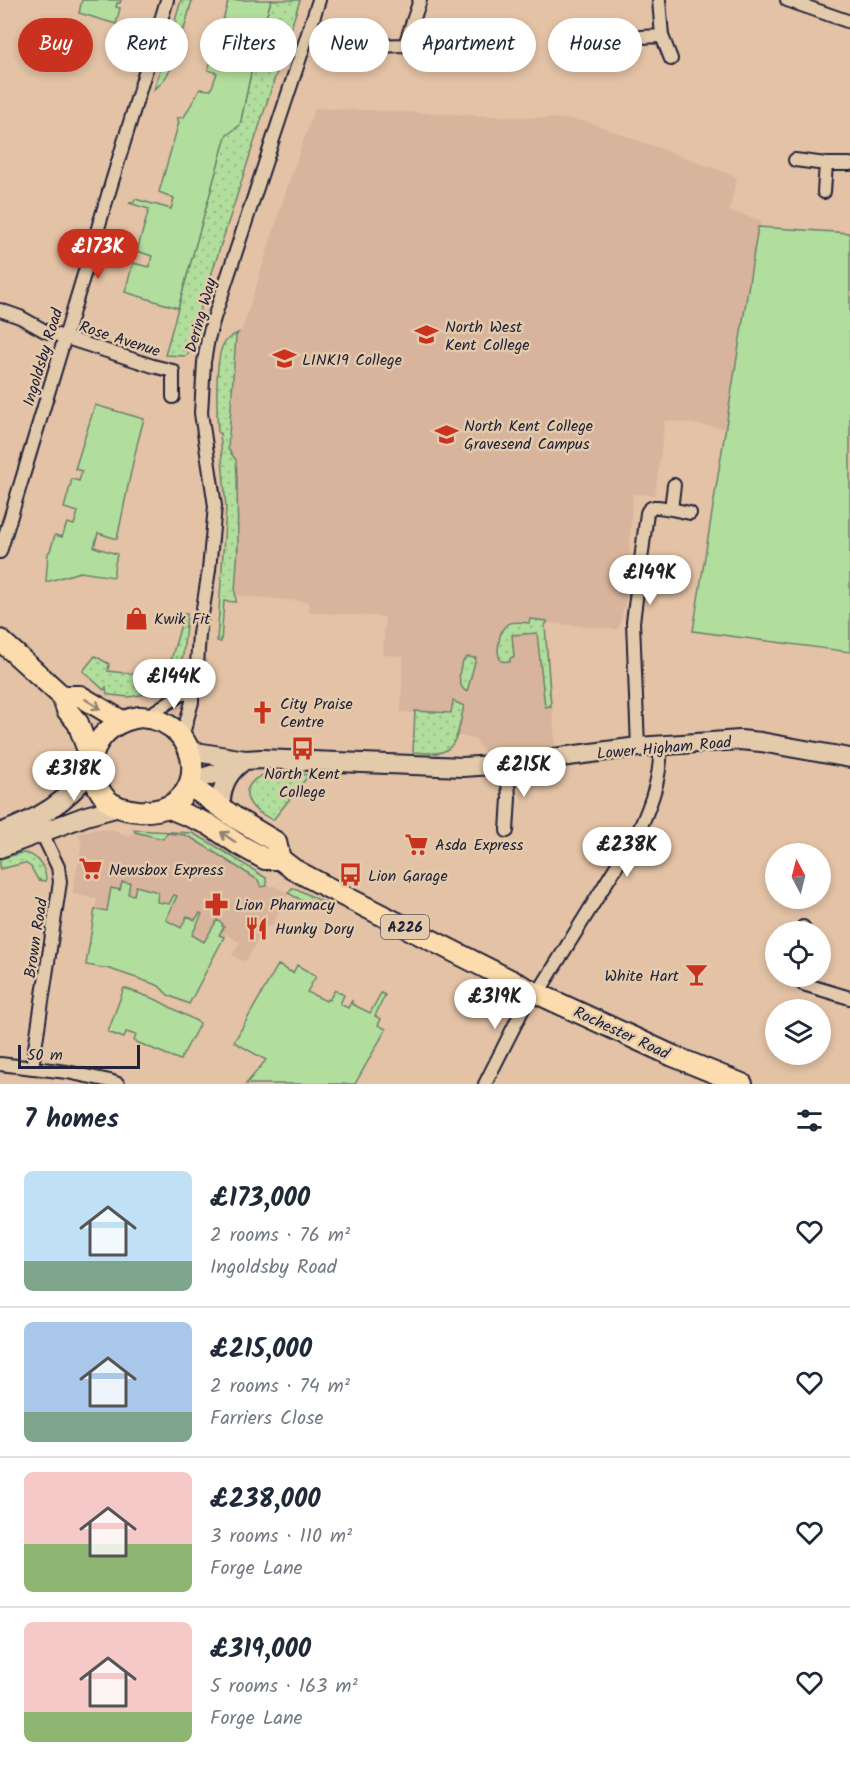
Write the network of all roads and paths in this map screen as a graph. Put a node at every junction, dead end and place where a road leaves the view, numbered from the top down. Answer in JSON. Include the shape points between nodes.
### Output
{"nodes":[{"id":1,"x":167,"y":0,"type":"edge"},
{"id":2,"x":319,"y":0,"type":"edge"},
{"id":3,"x":420,"y":0,"type":"edge"},
{"id":4,"x":659,"y":0,"type":"edge"},
{"id":5,"x":787,"y":0,"type":"edge"},
{"id":6,"x":414,"y":18,"type":"edge"},
{"id":7,"x":850,"y":22,"type":"edge"},
{"id":8,"x":662,"y":36,"type":"junction"},
{"id":9,"x":642,"y":38,"type":"edge"},
{"id":10,"x":671,"y":59,"type":"dead end"},
{"id":11,"x":795,"y":160,"type":"dead end"},
{"id":12,"x":826,"y":164,"type":"junction"},
{"id":13,"x":850,"y":164,"type":"edge"},
{"id":14,"x":824,"y":192,"type":"dead end"},
{"id":15,"x":0,"y":310,"type":"edge"},
{"id":16,"x":65,"y":337,"type":"junction"},
{"id":17,"x":172,"y":397,"type":"dead end"},
{"id":18,"x":674,"y":485,"type":"dead end"},
{"id":19,"x":671,"y":509,"type":"junction"},
{"id":20,"x":690,"y":513,"type":"dead end"},
{"id":21,"x":0,"y":552,"type":"edge"},
{"id":22,"x":0,"y":640,"type":"edge"},
{"id":23,"x":192,"y":687,"type":"junction"},
{"id":24,"x":62,"y":696,"type":"junction"},
{"id":25,"x":145,"y":718,"type":"junction"},
{"id":26,"x":122,"y":721,"type":"junction"},
{"id":27,"x":186,"y":744,"type":"junction"},
{"id":28,"x":660,"y":745,"type":"junction"},
{"id":29,"x":638,"y":747,"type":"junction"},
{"id":30,"x":850,"y":758,"type":"edge"},
{"id":31,"x":240,"y":764,"type":"junction"},
{"id":32,"x":507,"y":764,"type":"junction"},
{"id":33,"x":92,"y":765,"type":"junction"},
{"id":34,"x":190,"y":783,"type":"junction"},
{"id":35,"x":119,"y":807,"type":"junction"},
{"id":36,"x":221,"y":807,"type":"junction"},
{"id":37,"x":169,"y":808,"type":"junction"},
{"id":38,"x":38,"y":826,"type":"junction"},
{"id":39,"x":507,"y":831,"type":"dead end"},
{"id":40,"x":0,"y":833,"type":"edge"},
{"id":41,"x":0,"y":848,"type":"edge"},
{"id":42,"x":280,"y":860,"type":"junction"},
{"id":43,"x":813,"y":987,"type":"edge"},
{"id":44,"x":535,"y":992,"type":"junction"},
{"id":45,"x":850,"y":998,"type":"edge"},
{"id":46,"x":0,"y":1064,"type":"edge"},
{"id":47,"x":32,"y":1068,"type":"junction"},
{"id":48,"x":117,"y":1084,"type":"edge"},
{"id":49,"x":485,"y":1084,"type":"edge"},
{"id":50,"x":742,"y":1084,"type":"edge"}],
"edges":[{"from":1,"to":16,"type":"street","name":"Ingoldsby Road"},
{"from":2,"to":23,"type":"street","name":"Dering Way","via":[[206,347],[201,413],[214,506]]},
{"from":3,"to":6,"type":"street"},
{"from":4,"to":8,"type":"street"},
{"from":5,"to":7,"type":"street"},
{"from":8,"to":9,"type":"street"},
{"from":8,"to":10,"type":"street"},
{"from":11,"to":12,"type":"street"},
{"from":12,"to":13,"type":"street"},
{"from":12,"to":14,"type":"street"},
{"from":15,"to":16,"type":"street","name":"Rose Avenue"},
{"from":16,"to":17,"type":"street","name":"Rose Avenue","via":[[173,371]]},
{"from":16,"to":21,"type":"street","name":"Ingoldsby Road"},
{"from":18,"to":19,"type":"street"},
{"from":19,"to":20,"type":"street"},
{"from":19,"to":29,"type":"street","via":[[652,506],[647,513],[633,622]]},
{"from":22,"to":24,"type":"main road"},
{"from":23,"to":25,"type":"street"},
{"from":23,"to":27,"type":"street","name":"Dering Way"},
{"from":24,"to":26,"type":"main road","one_way":true,"via":[[80,696]]},
{"from":24,"to":33,"type":"main road","via":[[78,723]]},
{"from":25,"to":26,"type":"main road"},
{"from":25,"to":27,"type":"main road","via":[[177,731]]},
{"from":26,"to":33,"type":"main road","via":[[104,735],[94,750]]},
{"from":27,"to":31,"type":"street","name":"Lower Higham Road"},
{"from":27,"to":34,"type":"main road","via":[[192,770]]},
{"from":28,"to":29,"type":"street","name":"Lower Higham Road"},
{"from":28,"to":30,"type":"street","name":"Lower Higham Road","via":[[740,740]]},
{"from":28,"to":44,"type":"street","via":[[656,786],[640,828]]},
{"from":29,"to":32,"type":"street","name":"Lower Higham Road"},
{"from":31,"to":32,"type":"street","name":"Lower Higham Road","via":[[262,759],[438,767]]},
{"from":31,"to":34,"type":"street","name":"Lower Higham Road"},
{"from":31,"to":36,"type":"street","via":[[224,786]]},
{"from":32,"to":39,"type":"street"},
{"from":33,"to":35,"type":"main road","via":[[102,793]]},
{"from":33,"to":38,"type":"street"},
{"from":34,"to":36,"type":"main road","name":"Rochester Road","number":"A226"},
{"from":34,"to":37,"type":"main road","via":[[184,795]]},
{"from":35,"to":37,"type":"main road","number":"A226","via":[[141,811]]},
{"from":35,"to":38,"type":"street"},
{"from":36,"to":42,"type":"main road","name":"Rochester Road","number":"A226","via":[[276,842]]},
{"from":42,"to":37,"type":"main road","name":"Rochester Road","number":"A226","one_way":true,"via":[[265,860],[208,824]]},
{"from":38,"to":40,"type":"street"},
{"from":38,"to":41,"type":"street"},
{"from":38,"to":47,"type":"street","name":"Brown Road","via":[[57,864],[60,882]]},
{"from":42,"to":44,"type":"main road","name":"Rochester Road","number":"A226"},
{"from":43,"to":45,"type":"street"},
{"from":44,"to":49,"type":"street"},
{"from":44,"to":50,"type":"main road","name":"Rochester Road","number":"A226"},
{"from":46,"to":47,"type":"street"},
{"from":47,"to":48,"type":"street"}]}
